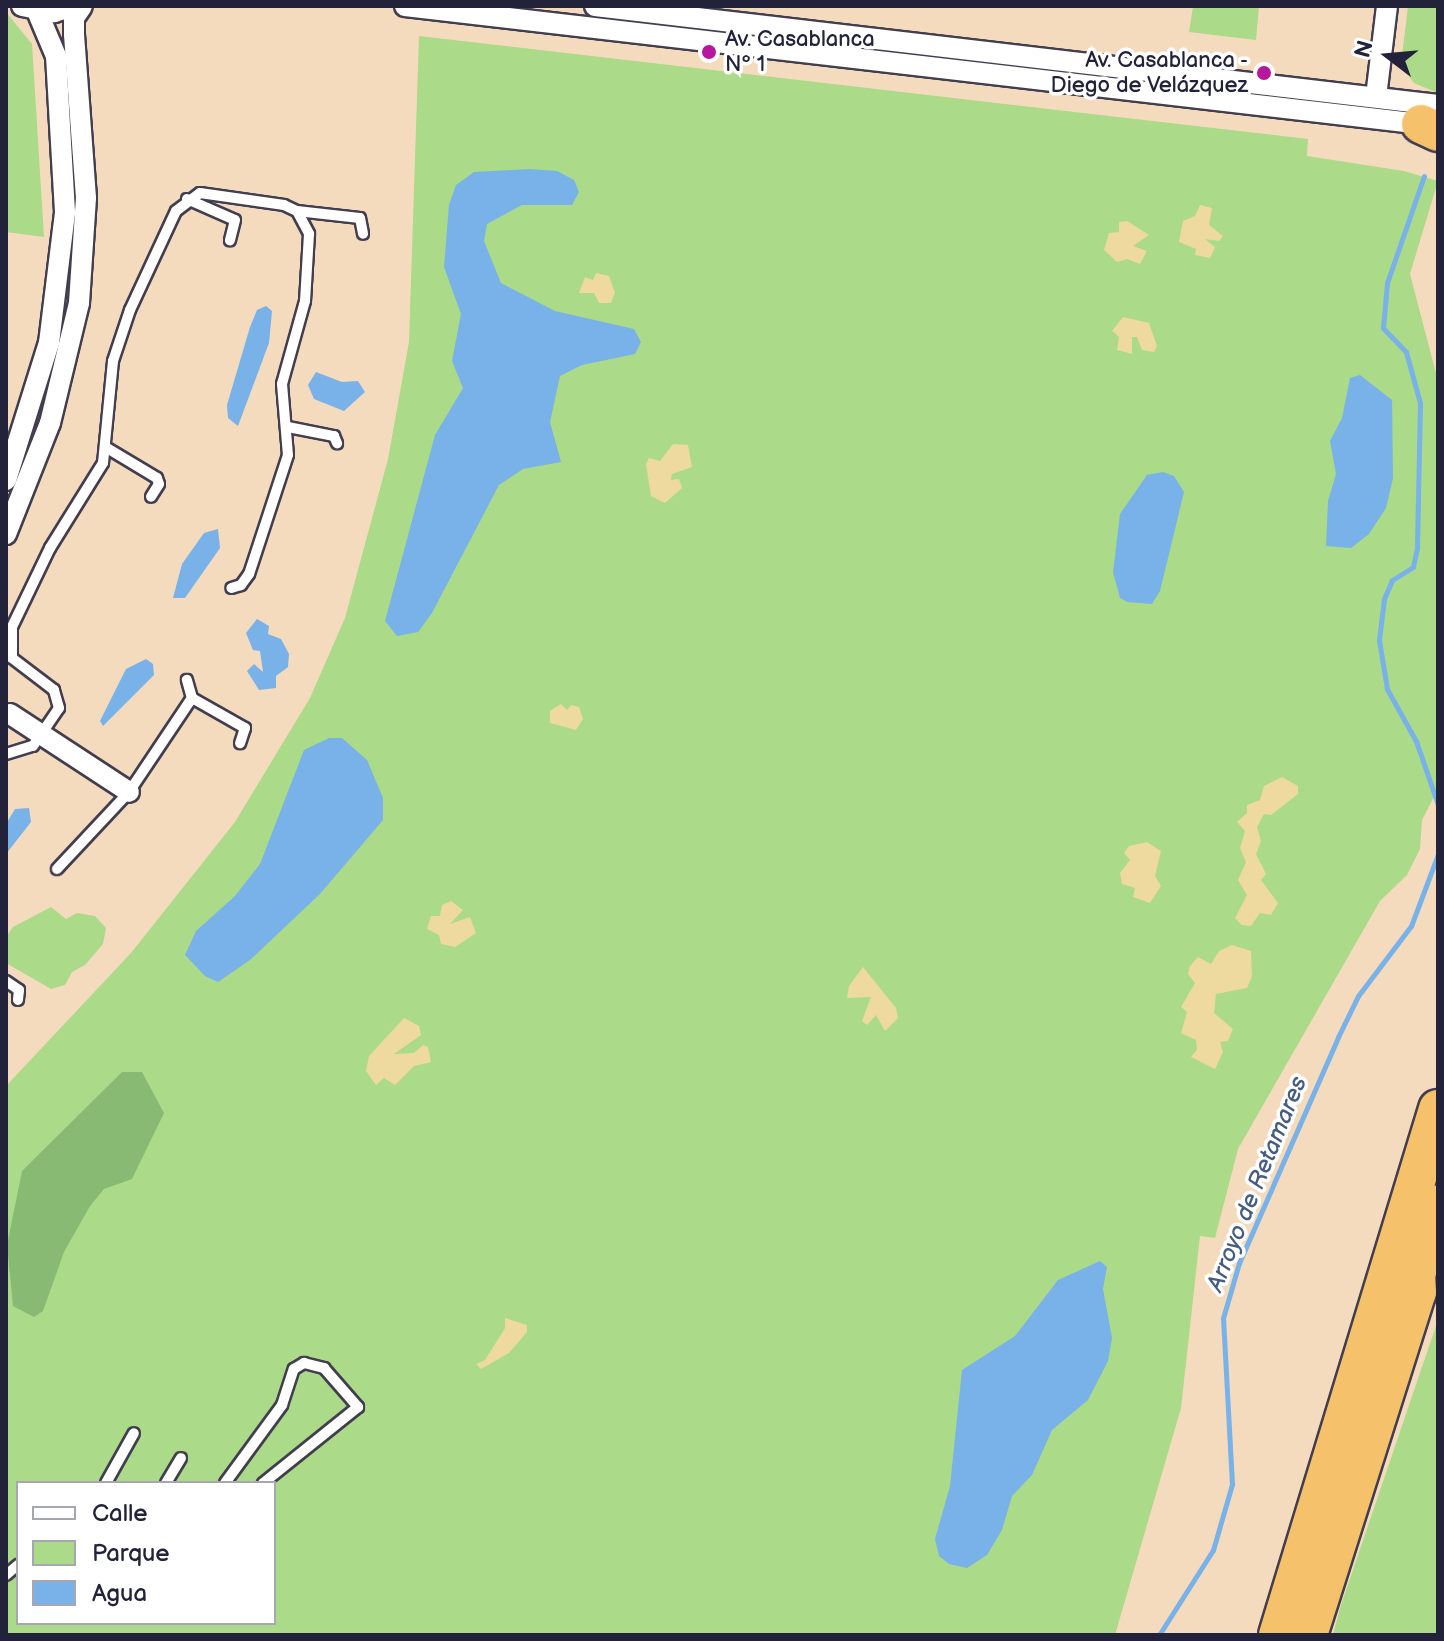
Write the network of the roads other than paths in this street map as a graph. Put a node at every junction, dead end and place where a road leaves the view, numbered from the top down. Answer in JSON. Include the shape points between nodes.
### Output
{"nodes":[{"id":1,"x":75,"y":6,"type":"edge"},
{"id":2,"x":82,"y":6,"type":"edge"},
{"id":3,"x":405,"y":6,"type":"edge"},
{"id":4,"x":595,"y":6,"type":"edge"},
{"id":5,"x":1387,"y":6,"type":"edge"},
{"id":6,"x":30,"y":9,"type":"edge"},
{"id":7,"x":1376,"y":97,"type":"junction"},
{"id":8,"x":1434,"y":116,"type":"edge"},
{"id":9,"x":187,"y":199,"type":"junction"},
{"id":10,"x":297,"y":211,"type":"junction"},
{"id":11,"x":363,"y":234,"type":"dead end"},
{"id":12,"x":230,"y":240,"type":"dead end"},
{"id":13,"x":288,"y":427,"type":"junction"},
{"id":14,"x":337,"y":443,"type":"dead end"},
{"id":15,"x":107,"y":448,"type":"junction"},
{"id":16,"x":6,"y":480,"type":"edge"},
{"id":17,"x":151,"y":497,"type":"dead end"},
{"id":18,"x":6,"y":534,"type":"edge"},
{"id":19,"x":231,"y":588,"type":"dead end"},
{"id":20,"x":187,"y":680,"type":"dead end"},
{"id":21,"x":192,"y":698,"type":"junction"},
{"id":22,"x":7,"y":710,"type":"edge"},
{"id":23,"x":42,"y":736,"type":"junction"},
{"id":24,"x":240,"y":743,"type":"dead end"},
{"id":25,"x":6,"y":754,"type":"edge"},
{"id":26,"x":129,"y":792,"type":"junction"},
{"id":27,"x":57,"y":869,"type":"dead end"},
{"id":28,"x":6,"y":981,"type":"edge"},
{"id":29,"x":18,"y":1000,"type":"dead end"},
{"id":30,"x":1438,"y":1109,"type":"edge"},
{"id":31,"x":1438,"y":1204,"type":"edge"},
{"id":32,"x":1438,"y":1256,"type":"edge"},
{"id":33,"x":1417,"y":1292,"type":"junction"},
{"id":34,"x":134,"y":1433,"type":"dead end"},
{"id":35,"x":181,"y":1458,"type":"dead end"},
{"id":36,"x":107,"y":1481,"type":"edge"},
{"id":37,"x":167,"y":1481,"type":"edge"},
{"id":38,"x":226,"y":1481,"type":"edge"},
{"id":39,"x":266,"y":1481,"type":"edge"},
{"id":40,"x":1278,"y":1635,"type":"edge"},
{"id":41,"x":1308,"y":1635,"type":"edge"}],
"edges":[{"from":1,"to":6,"type":"street"},
{"from":2,"to":18,"type":"street","via":[[74,18],[86,198],[79,303],[50,423]]},
{"from":3,"to":8,"type":"street"},
{"from":4,"to":7,"type":"street"},
{"from":5,"to":7,"type":"street"},
{"from":6,"to":16,"type":"street","via":[[56,56],[65,212],[49,343]]},
{"from":7,"to":8,"type":"street"},
{"from":9,"to":10,"type":"lane","via":[[200,193]]},
{"from":9,"to":12,"type":"lane","via":[[235,220]]},
{"from":9,"to":15,"type":"lane","via":[[176,211],[130,310],[113,361]]},
{"from":10,"to":11,"type":"lane","via":[[360,218]]},
{"from":10,"to":13,"type":"lane","via":[[309,234],[309,262],[305,301],[284,365]]},
{"from":13,"to":14,"type":"lane","via":[[334,436]]},
{"from":13,"to":19,"type":"lane","via":[[288,455],[249,574]]},
{"from":15,"to":17,"type":"lane","via":[[157,478]]},
{"from":15,"to":23,"type":"lane","via":[[12,627],[12,658],[58,697],[59,708]]},
{"from":20,"to":21,"type":"lane"},
{"from":21,"to":24,"type":"lane","via":[[245,728]]},
{"from":21,"to":26,"type":"lane"},
{"from":22,"to":23,"type":"street"},
{"from":23,"to":25,"type":"lane","via":[[27,750]]},
{"from":23,"to":26,"type":"street"},
{"from":26,"to":27,"type":"lane"},
{"from":28,"to":29,"type":"lane","via":[[19,990]]},
{"from":30,"to":40,"type":"highway"},
{"from":31,"to":33,"type":"highway","via":[[1416,1275]]},
{"from":32,"to":33,"type":"highway"},
{"from":33,"to":41,"type":"highway"},
{"from":34,"to":36,"type":"lane"},
{"from":35,"to":37,"type":"lane"},
{"from":38,"to":39,"type":"lane","via":[[282,1405],[294,1369],[304,1363],[324,1368],[358,1407]]}]}
